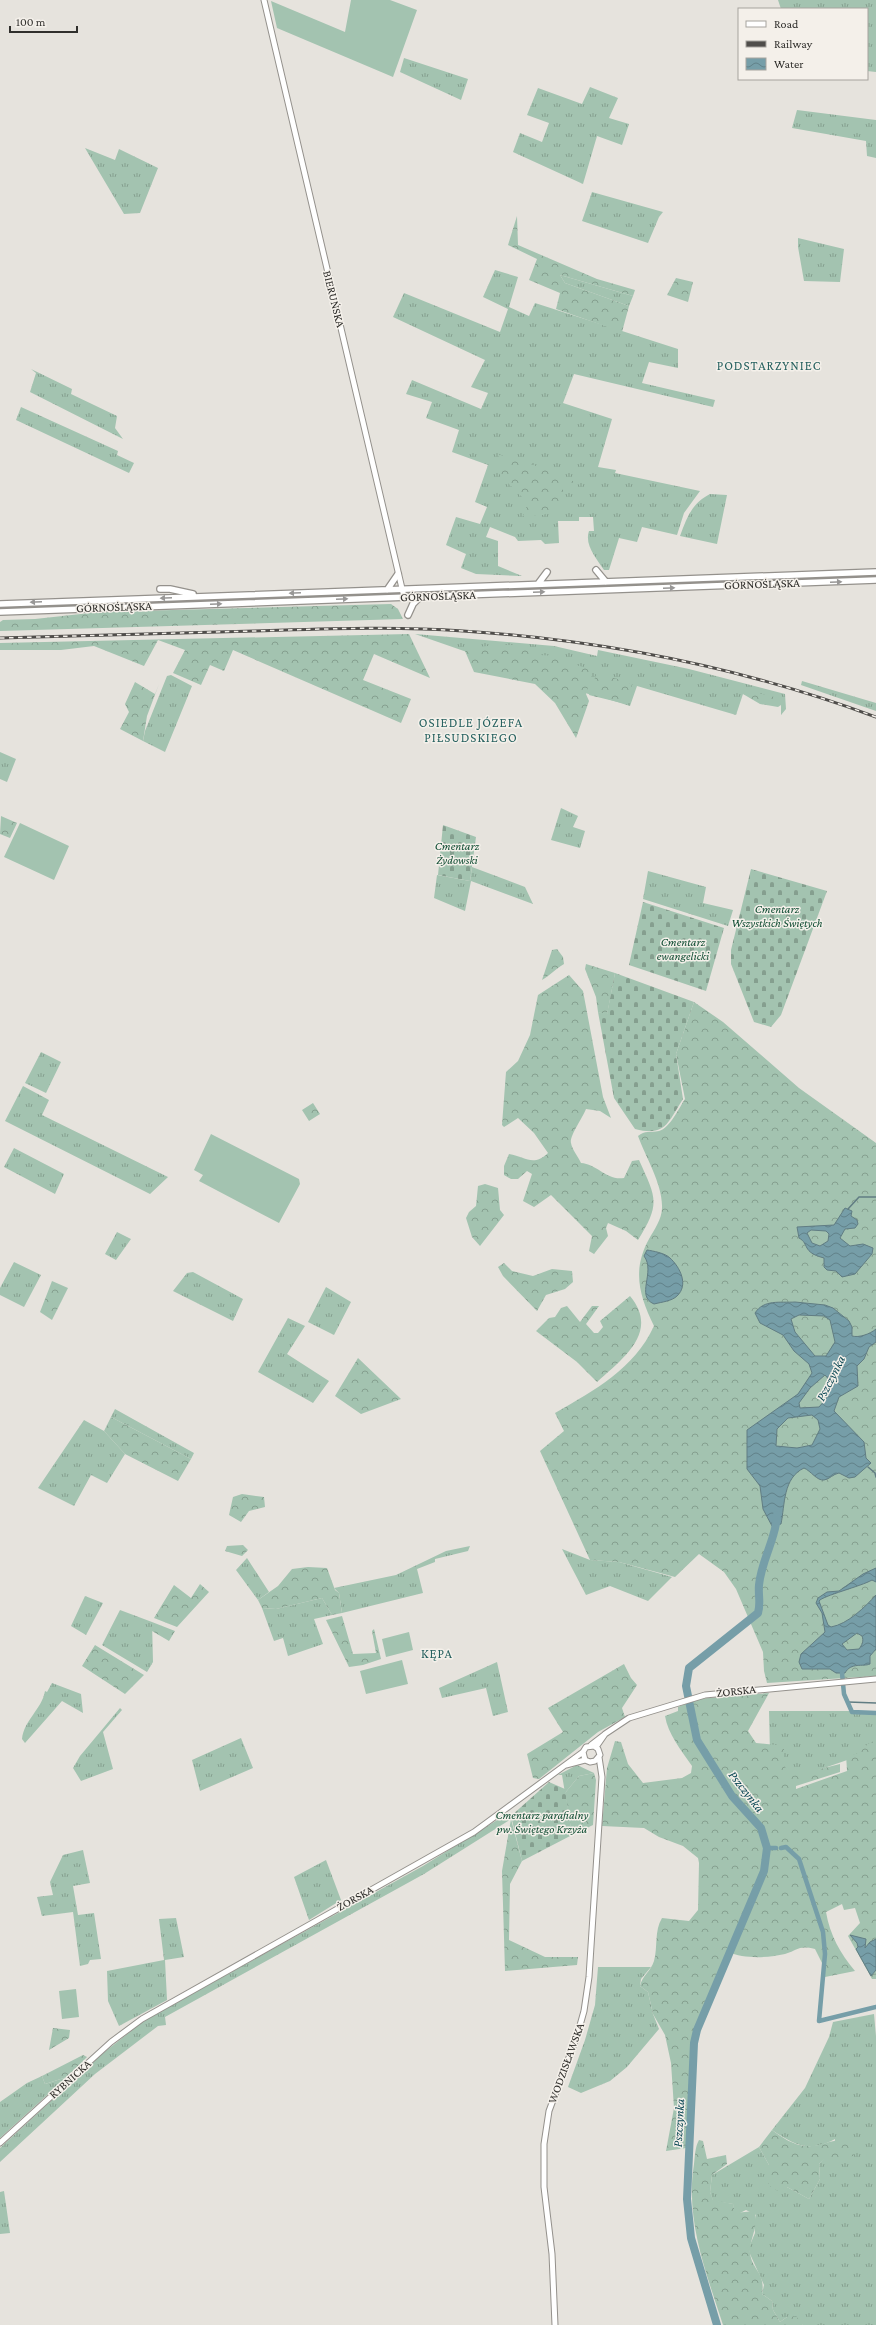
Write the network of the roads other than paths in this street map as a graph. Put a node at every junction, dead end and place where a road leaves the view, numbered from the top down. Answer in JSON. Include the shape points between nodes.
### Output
{"nodes":[{"id":1,"x":264,"y":0,"type":"edge"},
{"id":2,"x":596,"y":570,"type":"dead end"},
{"id":3,"x":547,"y":572,"type":"dead end"},
{"id":4,"x":876,"y":572,"type":"edge"},
{"id":5,"x":398,"y":574,"type":"junction"},
{"id":6,"x":876,"y":580,"type":"edge"},
{"id":7,"x":606,"y":582,"type":"junction"},
{"id":8,"x":538,"y":584,"type":"junction"},
{"id":9,"x":160,"y":589,"type":"dead end"},
{"id":10,"x":387,"y":590,"type":"junction"},
{"id":11,"x":402,"y":590,"type":"junction"},
{"id":12,"x":205,"y":596,"type":"junction"},
{"id":13,"x":404,"y":597,"type":"junction"},
{"id":14,"x":420,"y":597,"type":"junction"},
{"id":15,"x":0,"y":604,"type":"edge"},
{"id":16,"x":0,"y":612,"type":"edge"},
{"id":17,"x":408,"y":615,"type":"dead end"},
{"id":18,"x":876,"y":1679,"type":"edge"},
{"id":19,"x":594,"y":1746,"type":"junction"},
{"id":20,"x":583,"y":1752,"type":"junction"},
{"id":21,"x":599,"y":1757,"type":"junction"},
{"id":22,"x":585,"y":1760,"type":"junction"},
{"id":23,"x":592,"y":1762,"type":"junction"},
{"id":24,"x":561,"y":1767,"type":"junction"},
{"id":25,"x":602,"y":1777,"type":"junction"},
{"id":26,"x":142,"y":2019,"type":"joint"},
{"id":27,"x":0,"y":2143,"type":"edge"},
{"id":28,"x":555,"y":2325,"type":"edge"}],
"edges":[{"from":1,"to":5,"type":"main road","name":"BIERUŃSKA"},
{"from":2,"to":7,"type":"main road"},
{"from":3,"to":8,"type":"main road"},
{"from":4,"to":7,"type":"main road","name":"GÓRNOŚLĄSKA"},
{"from":5,"to":10,"type":"main road"},
{"from":5,"to":11,"type":"main road","name":"BIERUŃSKA"},
{"from":14,"to":6,"type":"main road","name":"GÓRNOŚLĄSKA","one_way":true},
{"from":7,"to":8,"type":"main road","name":"GÓRNOŚLĄSKA"},
{"from":8,"to":11,"type":"main road","name":"GÓRNOŚLĄSKA"},
{"from":9,"to":12,"type":"main road","via":[[170,588]]},
{"from":10,"to":11,"type":"main road","name":"GÓRNOŚLĄSKA"},
{"from":10,"to":12,"type":"main road","name":"GÓRNOŚLĄSKA","one_way":true},
{"from":11,"to":13,"type":"main road","name":"BIERUŃSKA"},
{"from":12,"to":15,"type":"main road","name":"GÓRNOŚLĄSKA","one_way":true},
{"from":13,"to":14,"type":"main road","name":"GÓRNOŚLĄSKA"},
{"from":16,"to":13,"type":"main road","name":"GÓRNOŚLĄSKA","one_way":true},
{"from":14,"to":17,"type":"main road","via":[[412,604]]},
{"from":18,"to":19,"type":"main road","name":"ŻORSKA","via":[[718,1692],[683,1700],[629,1718],[605,1734]]},
{"from":19,"to":20,"type":"main road","via":[[586,1747]]},
{"from":19,"to":21,"type":"main road","via":[[599,1752]]},
{"from":20,"to":22,"type":"main road"},
{"from":20,"to":24,"type":"main road","name":"ŻORSKA"},
{"from":21,"to":23,"type":"main road"},
{"from":21,"to":25,"type":"main road","name":"WODZISŁAWSKA"},
{"from":22,"to":23,"type":"main road"},
{"from":22,"to":24,"type":"main road","name":"ŻORSKA"},
{"from":23,"to":25,"type":"main road"},
{"from":24,"to":26,"type":"main road","name":"ŻORSKA","via":[[474,1832]]},
{"from":25,"to":28,"type":"main road","name":"WODZISŁAWSKA","via":[[585,2004],[578,2036],[549,2111],[544,2144],[544,2187],[552,2254]]},
{"from":26,"to":27,"type":"main road","name":"RYBNICKA","via":[[111,2042]]}]}
